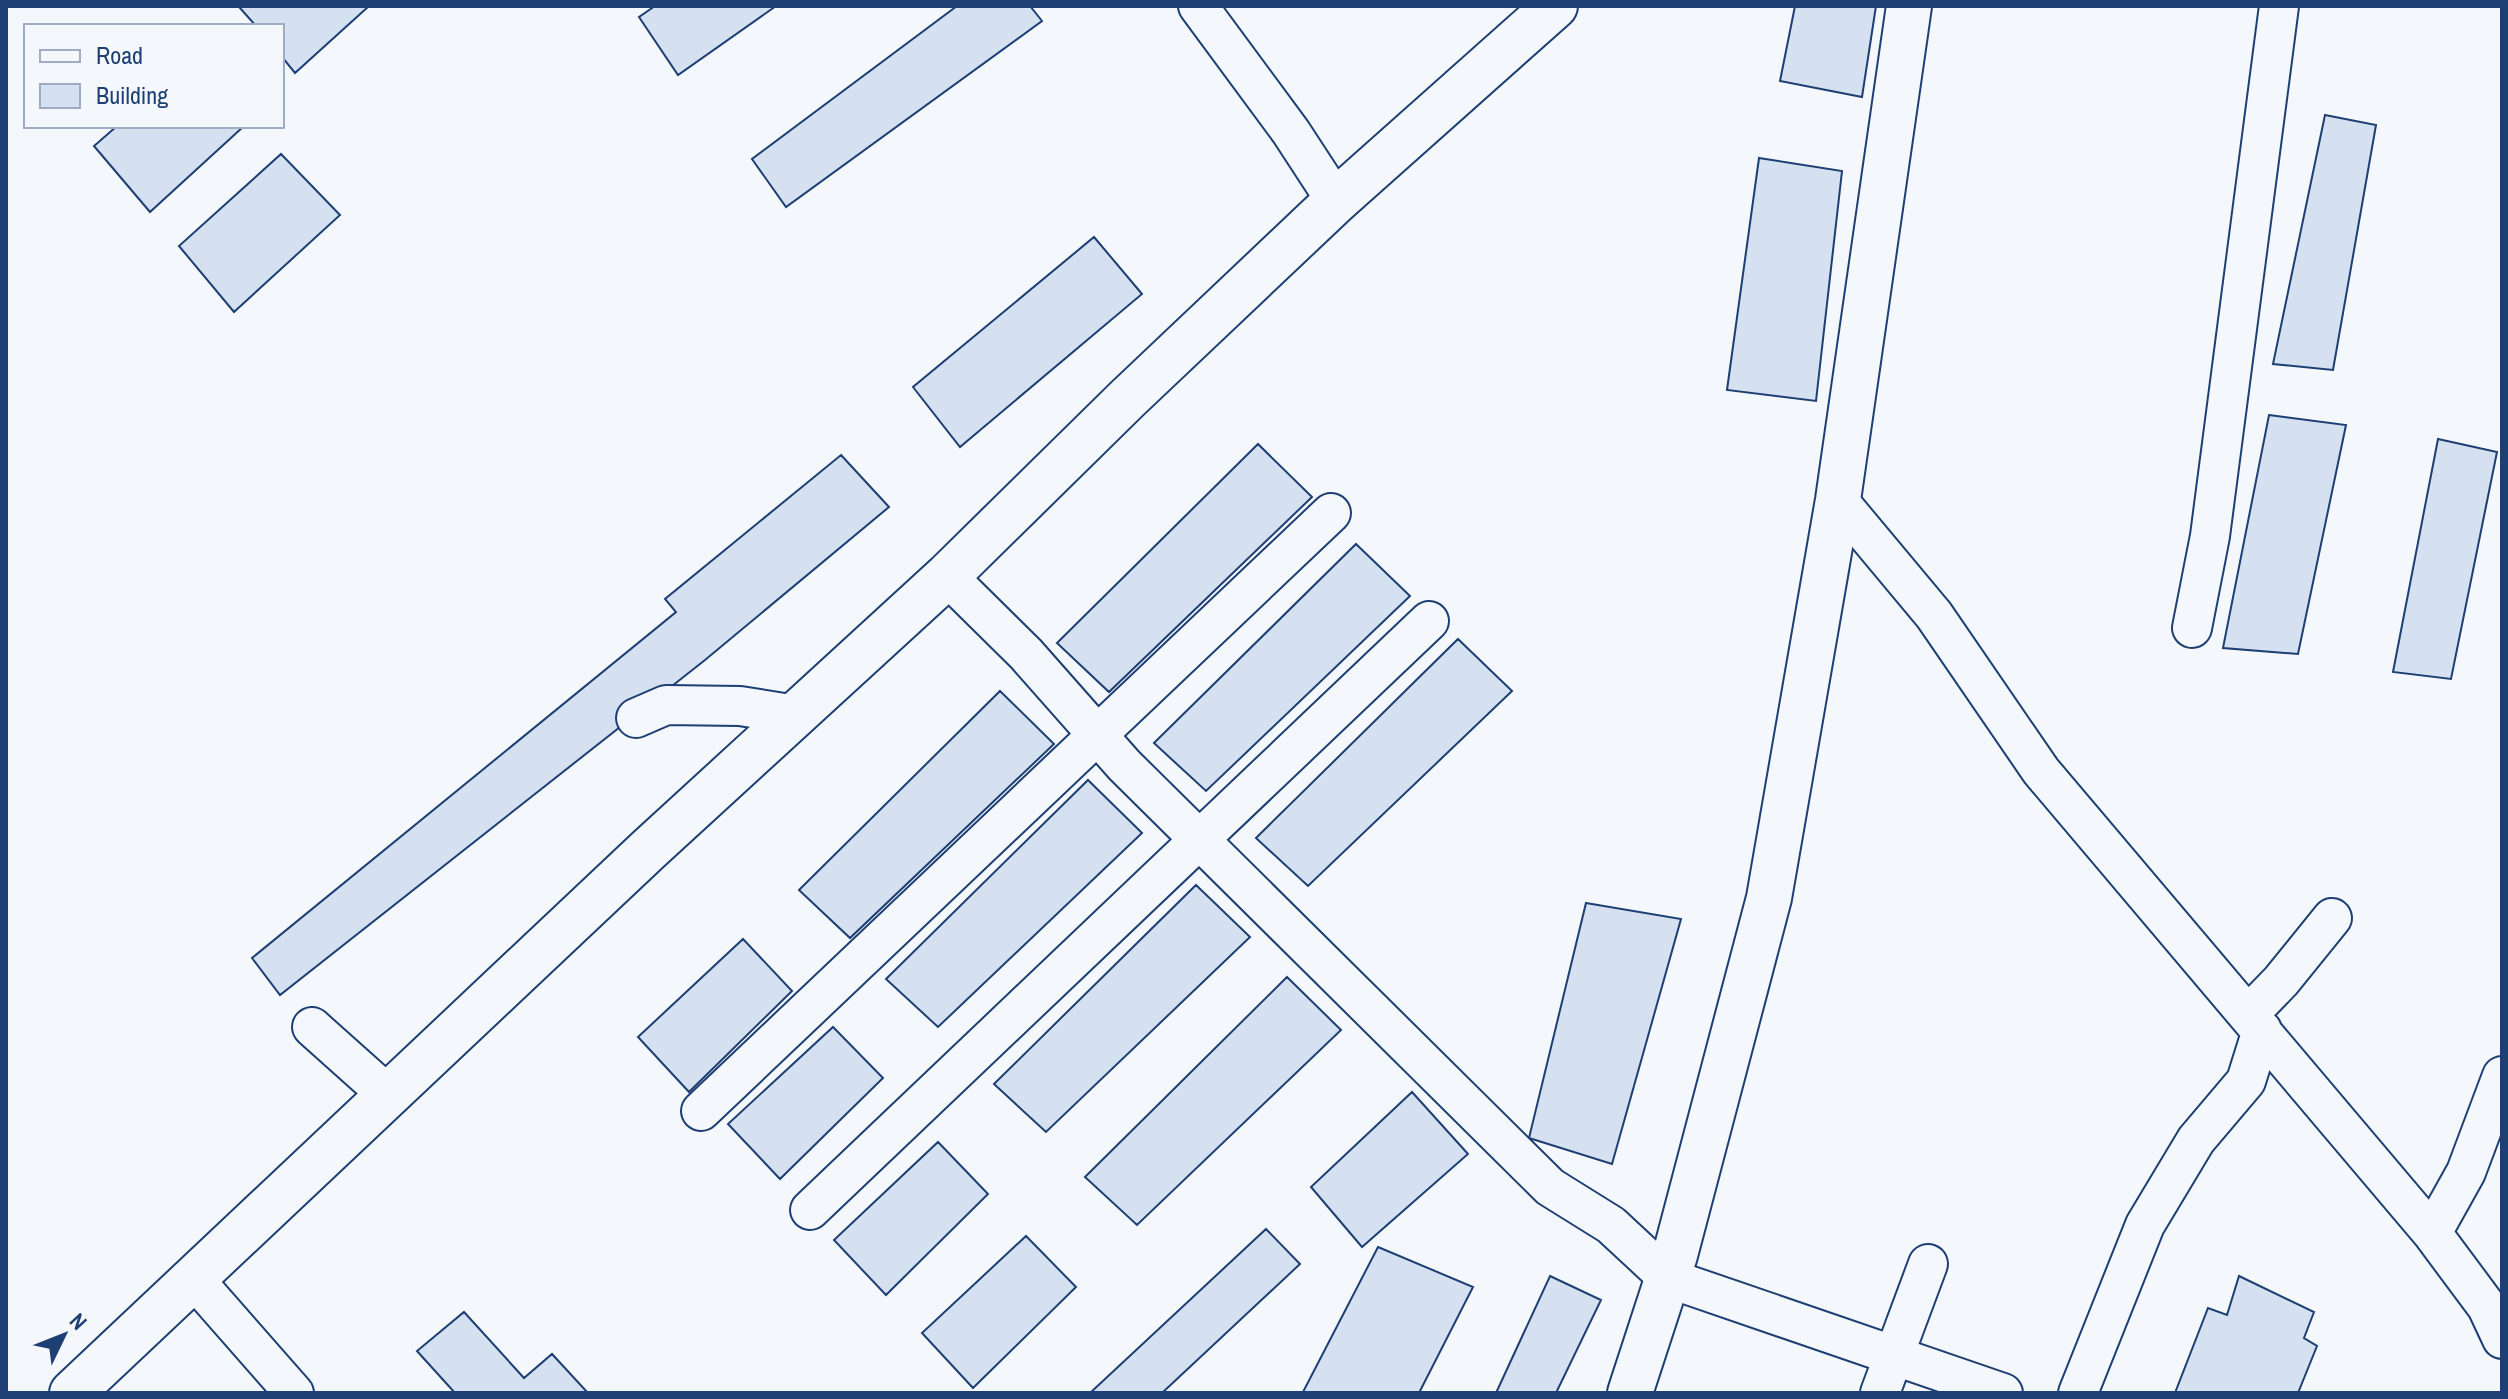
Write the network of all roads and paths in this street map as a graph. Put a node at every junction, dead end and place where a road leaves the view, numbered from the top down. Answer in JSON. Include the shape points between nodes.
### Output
{"nodes":[{"id":1,"x":1198,"y":6,"type":"edge"},
{"id":2,"x":1555,"y":6,"type":"edge"},
{"id":3,"x":1909,"y":6,"type":"edge"},
{"id":4,"x":2279,"y":6,"type":"edge"},
{"id":5,"x":1336,"y":201,"type":"junction"},
{"id":6,"x":1838,"y":500,"type":"junction"},
{"id":7,"x":1331,"y":513,"type":"dead end"},
{"id":8,"x":947,"y":576,"type":"junction"},
{"id":9,"x":1429,"y":621,"type":"dead end"},
{"id":10,"x":2192,"y":628,"type":"dead end"},
{"id":11,"x":796,"y":715,"type":"junction"},
{"id":12,"x":636,"y":718,"type":"dead end"},
{"id":13,"x":1098,"y":734,"type":"junction"},
{"id":14,"x":1200,"y":839,"type":"junction"},
{"id":15,"x":2332,"y":918,"type":"dead end"},
{"id":16,"x":2255,"y":1022,"type":"junction"},
{"id":17,"x":312,"y":1027,"type":"dead end"},
{"id":18,"x":2502,"y":1076,"type":"edge"},
{"id":19,"x":388,"y":1095,"type":"junction"},
{"id":20,"x":701,"y":1111,"type":"dead end"},
{"id":21,"x":810,"y":1210,"type":"dead end"},
{"id":22,"x":2432,"y":1233,"type":"junction"},
{"id":23,"x":1928,"y":1264,"type":"dead end"},
{"id":24,"x":193,"y":1278,"type":"junction"},
{"id":25,"x":1668,"y":1278,"type":"junction"},
{"id":26,"x":2502,"y":1339,"type":"edge"},
{"id":27,"x":1894,"y":1356,"type":"junction"},
{"id":28,"x":72,"y":1393,"type":"edge"},
{"id":29,"x":294,"y":1393,"type":"edge"},
{"id":30,"x":1630,"y":1393,"type":"edge"},
{"id":31,"x":1880,"y":1393,"type":"edge"},
{"id":32,"x":2003,"y":1393,"type":"edge"},
{"id":33,"x":2078,"y":1393,"type":"edge"}],
"edges":[{"from":1,"to":5,"type":"street"},
{"from":2,"to":5,"type":"street"},
{"from":3,"to":6,"type":"street"},
{"from":4,"to":10,"type":"street","via":[[2210,536]]},
{"from":5,"to":8,"type":"street"},
{"from":6,"to":16,"type":"street","via":[[1934,615],[2041,771]]},
{"from":6,"to":25,"type":"street","via":[[1769,898]]},
{"from":7,"to":13,"type":"street"},
{"from":8,"to":11,"type":"street"},
{"from":8,"to":13,"type":"street"},
{"from":9,"to":14,"type":"street"},
{"from":11,"to":12,"type":"street","via":[[740,706],[666,705]]},
{"from":11,"to":19,"type":"street"},
{"from":13,"to":14,"type":"street"},
{"from":13,"to":20,"type":"street"},
{"from":14,"to":21,"type":"street"},
{"from":14,"to":25,"type":"street","via":[[1550,1187],[1611,1225]]},
{"from":15,"to":16,"type":"street"},
{"from":16,"to":22,"type":"street"},
{"from":16,"to":33,"type":"street","via":[[2246,1081],[2196,1140],[2145,1225]]},
{"from":17,"to":19,"type":"street"},
{"from":18,"to":22,"type":"street","via":[[2466,1172]]},
{"from":19,"to":24,"type":"street"},
{"from":22,"to":26,"type":"street","via":[[2487,1307]]},
{"from":23,"to":27,"type":"street"},
{"from":24,"to":28,"type":"street"},
{"from":24,"to":29,"type":"street"},
{"from":25,"to":27,"type":"street"},
{"from":25,"to":30,"type":"street"},
{"from":27,"to":31,"type":"street"},
{"from":27,"to":32,"type":"street"}]}
